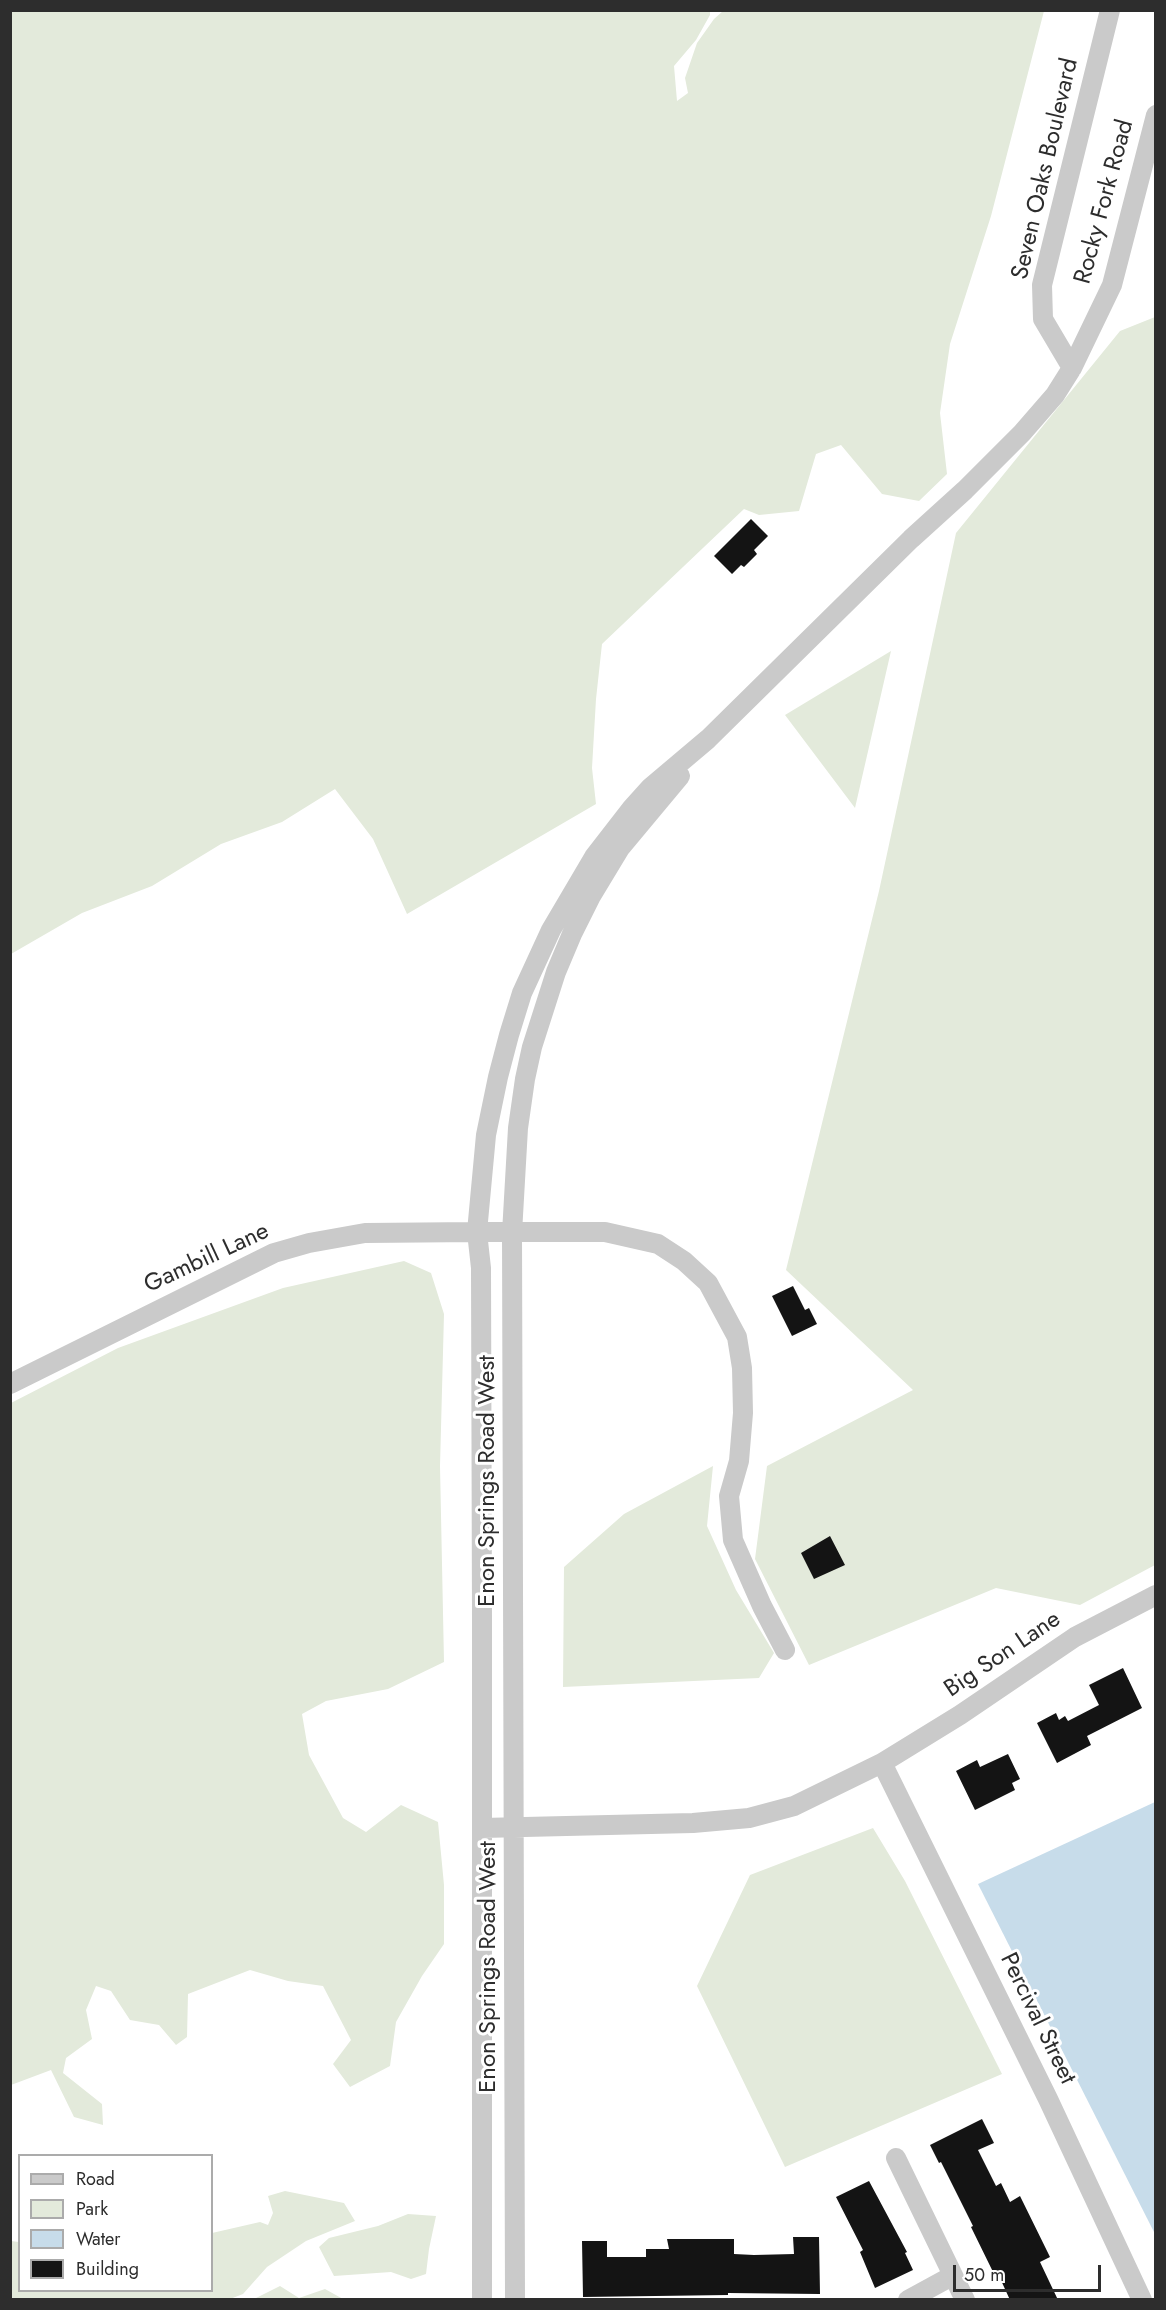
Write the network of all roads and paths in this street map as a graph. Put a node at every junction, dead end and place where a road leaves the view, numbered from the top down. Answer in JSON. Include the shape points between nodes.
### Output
{"nodes":[{"id":1,"x":1110,"y":10,"type":"edge"},
{"id":2,"x":1155,"y":115,"type":"edge"},
{"id":3,"x":1072,"y":368,"type":"junction"},
{"id":4,"x":726,"y":722,"type":"junction"},
{"id":5,"x":477,"y":1232,"type":"junction"},
{"id":6,"x":512,"y":1233,"type":"junction"},
{"id":7,"x":10,"y":1384,"type":"edge"},
{"id":8,"x":1155,"y":1595,"type":"edge"},
{"id":9,"x":785,"y":1650,"type":"dead end"},
{"id":10,"x":882,"y":1763,"type":"junction"},
{"id":11,"x":482,"y":1828,"type":"junction"},
{"id":12,"x":514,"y":1828,"type":"junction"},
{"id":13,"x":896,"y":2158,"type":"dead end"},
{"id":14,"x":952,"y":2276,"type":"junction"},
{"id":15,"x":482,"y":2300,"type":"edge"},
{"id":16,"x":515,"y":2300,"type":"edge"},
{"id":17,"x":909,"y":2300,"type":"edge"},
{"id":18,"x":964,"y":2300,"type":"edge"},
{"id":19,"x":1142,"y":2300,"type":"edge"}],
"edges":[{"from":1,"to":3,"type":"street","name":"Seven Oaks Boulevard","via":[[1042,285],[1043,320]]},
{"from":2,"to":3,"type":"street","name":"Rocky Fork Road","via":[[1112,285]]},
{"from":3,"to":4,"type":"street","name":"Rocky Fork Road","via":[[1022,433]]},
{"from":4,"to":5,"type":"street","via":[[650,788],[625,817],[594,856],[551,930],[522,993],[498,1077],[486,1135]]},
{"from":4,"to":6,"type":"street","name":"Enon Springs Road West","via":[[620,848],[591,896],[556,972],[525,1079],[515,1157]]},
{"from":5,"to":6,"type":"street","name":"Gambill Lane"},
{"from":5,"to":7,"type":"street","name":"Gambill Lane","via":[[365,1233],[274,1253]]},
{"from":5,"to":11,"type":"street","via":[[481,1268]]},
{"from":6,"to":9,"type":"street","name":"Gambill Lane","via":[[605,1232],[658,1244],[708,1283],[737,1336],[742,1368],[739,1461],[729,1496],[733,1540]]},
{"from":6,"to":12,"type":"street","name":"Enon Springs Road West"},
{"from":8,"to":10,"type":"street","name":"Big Son Lane","via":[[1095,1625]]},
{"from":10,"to":12,"type":"street","name":"Big Son Lane","via":[[794,1806],[749,1818]]},
{"from":10,"to":19,"type":"street","name":"Percival Street"},
{"from":11,"to":12,"type":"street","name":"Big Son Lane"},
{"from":11,"to":15,"type":"street"},
{"from":12,"to":16,"type":"street","name":"Enon Springs Road West"},
{"from":13,"to":14,"type":"street"},
{"from":14,"to":17,"type":"street"},
{"from":14,"to":18,"type":"street"}]}
